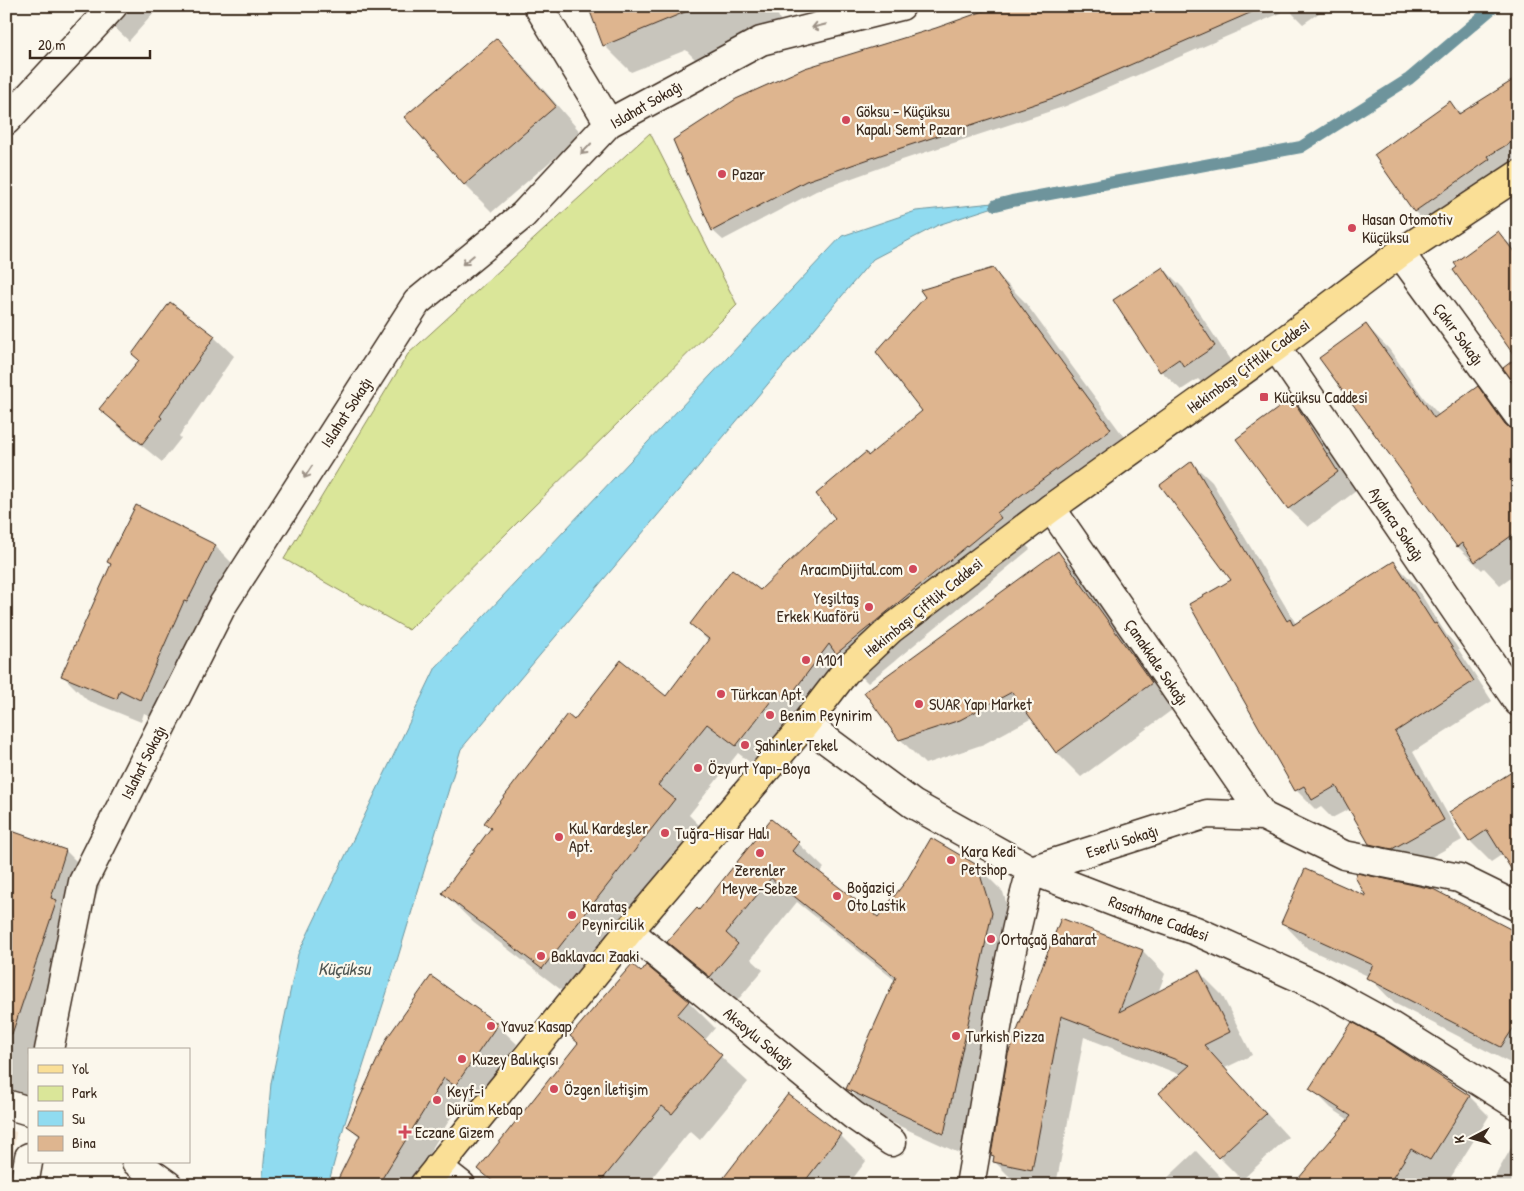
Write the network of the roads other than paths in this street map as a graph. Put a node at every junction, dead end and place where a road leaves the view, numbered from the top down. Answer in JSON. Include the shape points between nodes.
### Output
{"nodes":[{"id":1,"x":113,"y":6,"type":"edge"},
{"id":2,"x":538,"y":6,"type":"edge"},
{"id":3,"x":901,"y":6,"type":"edge"},
{"id":4,"x":6,"y":121,"type":"edge"},
{"id":5,"x":609,"y":124,"type":"junction"},
{"id":6,"x":1518,"y":175,"type":"edge"},
{"id":7,"x":1400,"y":253,"type":"junction"},
{"id":8,"x":1276,"y":347,"type":"junction"},
{"id":9,"x":1518,"y":416,"type":"edge"},
{"id":10,"x":1051,"y":508,"type":"junction"},
{"id":11,"x":1518,"y":702,"type":"edge"},
{"id":12,"x":805,"y":724,"type":"junction"},
{"id":13,"x":1263,"y":816,"type":"junction"},
{"id":14,"x":1031,"y":870,"type":"junction"},
{"id":15,"x":1518,"y":907,"type":"edge"},
{"id":16,"x":629,"y":931,"type":"junction"},
{"id":17,"x":49,"y":1048,"type":"edge"},
{"id":18,"x":6,"y":1104,"type":"edge"},
{"id":19,"x":1518,"y":1106,"type":"edge"},
{"id":20,"x":28,"y":1110,"type":"edge"},
{"id":21,"x":892,"y":1142,"type":"dead end"},
{"id":22,"x":28,"y":1163,"type":"edge"},
{"id":23,"x":139,"y":1164,"type":"edge"},
{"id":24,"x":431,"y":1176,"type":"edge"},
{"id":25,"x":24,"y":1185,"type":"edge"},
{"id":26,"x":168,"y":1185,"type":"edge"},
{"id":27,"x":460,"y":1185,"type":"edge"},
{"id":28,"x":970,"y":1185,"type":"edge"}],
"edges":[{"from":1,"to":4,"type":"street"},
{"from":2,"to":5,"type":"street"},
{"from":3,"to":5,"type":"street","name":"Islahat Sokağı","one_way":true,"via":[[761,40]]},
{"from":5,"to":17,"type":"street","name":"Islahat Sokağı","one_way":true,"via":[[524,215],[417,302],[222,606],[82,882]]},
{"from":6,"to":7,"type":"main road","name":"Hekimbaşı Çiftlik Caddesi"},
{"from":7,"to":8,"type":"main road","name":"Hekimbaşı Çiftlik Caddesi"},
{"from":7,"to":9,"type":"street","name":"Çakır Sokağı"},
{"from":8,"to":10,"type":"main road","name":"Hekimbaşı Çiftlik Caddesi"},
{"from":8,"to":11,"type":"street","name":"Aydınca Sokağı"},
{"from":10,"to":12,"type":"main road","name":"Hekimbaşı Çiftlik Caddesi","via":[[891,629],[845,672]]},
{"from":10,"to":13,"type":"street","name":"Çanakkale Sokağı"},
{"from":12,"to":14,"type":"street","name":"Rasathane Caddesi","via":[[913,804]]},
{"from":12,"to":16,"type":"main road","name":"Hekimbaşı Çiftlik Caddesi"},
{"from":13,"to":14,"type":"street","name":"Eserli Sokağı","via":[[1207,814]]},
{"from":13,"to":15,"type":"street","name":"Eserli Sokağı","via":[[1344,855],[1459,878]]},
{"from":14,"to":19,"type":"street","name":"Rasathane Caddesi","via":[[1196,931],[1318,986],[1391,1026]]},
{"from":14,"to":28,"type":"street","via":[[1002,1001]]},
{"from":16,"to":21,"type":"street","name":"Aksoylu Sokağı","via":[[853,1115]]},
{"from":16,"to":24,"type":"main road","name":"Hekimbaşı Çiftlik Caddesi"},
{"from":18,"to":20,"type":"street"},
{"from":22,"to":25,"type":"street"},
{"from":23,"to":26,"type":"street"},
{"from":24,"to":27,"type":"street"}]}
